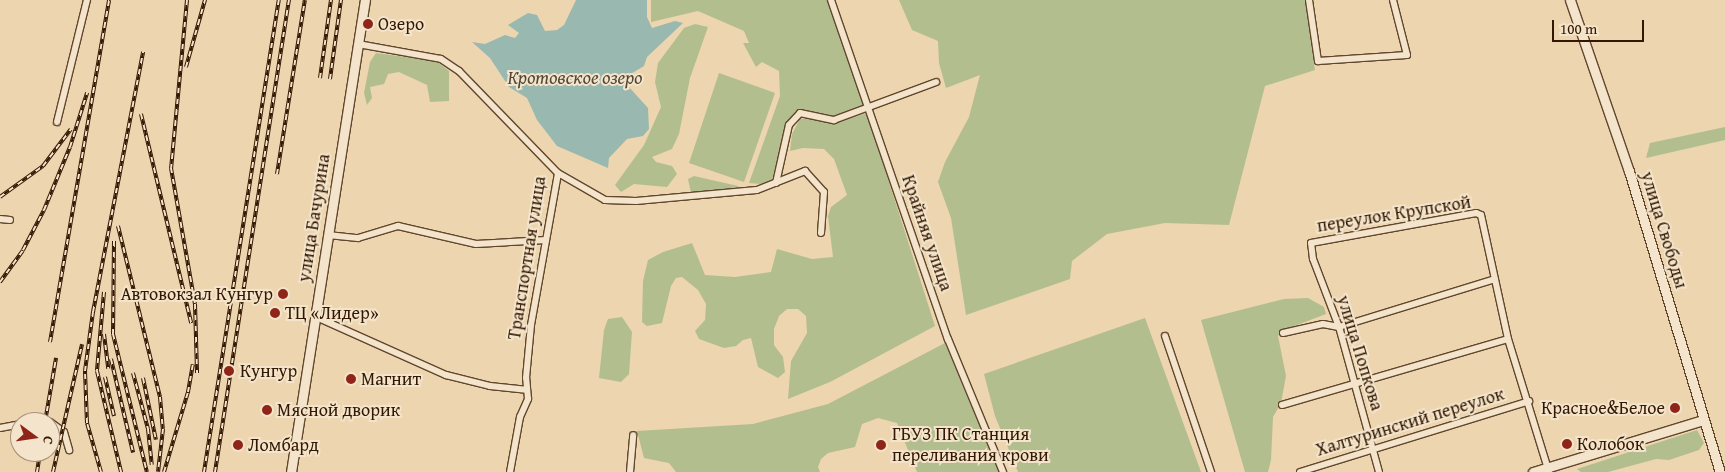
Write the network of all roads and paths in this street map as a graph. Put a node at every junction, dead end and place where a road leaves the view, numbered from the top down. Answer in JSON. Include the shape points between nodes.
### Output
{"nodes":[{"id":1,"x":86,"y":0,"type":"edge"},
{"id":2,"x":365,"y":0,"type":"edge"},
{"id":3,"x":831,"y":0,"type":"edge"},
{"id":4,"x":1309,"y":0,"type":"edge"},
{"id":5,"x":1393,"y":0,"type":"edge"},
{"id":6,"x":1570,"y":0,"type":"edge"},
{"id":7,"x":358,"y":44,"type":"junction"},
{"id":8,"x":936,"y":82,"type":"dead end"},
{"id":9,"x":869,"y":108,"type":"junction"},
{"id":10,"x":56,"y":122,"type":"dead end"},
{"id":11,"x":558,"y":173,"type":"junction"},
{"id":12,"x":776,"y":183,"type":"junction"},
{"id":13,"x":0,"y":219,"type":"edge"},
{"id":14,"x":10,"y":220,"type":"dead end"},
{"id":15,"x":821,"y":233,"type":"dead end"},
{"id":16,"x":328,"y":235,"type":"junction"},
{"id":17,"x":546,"y":240,"type":"junction"},
{"id":18,"x":1311,"y":243,"type":"joint"},
{"id":19,"x":1495,"y":279,"type":"junction"},
{"id":20,"x":314,"y":316,"type":"junction"},
{"id":21,"x":1339,"y":327,"type":"junction"},
{"id":22,"x":1283,"y":333,"type":"dead end"},
{"id":23,"x":1165,"y":336,"type":"dead end"},
{"id":24,"x":1508,"y":339,"type":"junction"},
{"id":25,"x":1354,"y":385,"type":"junction"},
{"id":26,"x":526,"y":390,"type":"junction"},
{"id":27,"x":1529,"y":402,"type":"junction"},
{"id":28,"x":1282,"y":405,"type":"dead end"},
{"id":29,"x":1704,"y":420,"type":"junction"},
{"id":30,"x":60,"y":429,"type":"edge"},
{"id":31,"x":632,"y":436,"type":"dead end"},
{"id":32,"x":1373,"y":449,"type":"junction"},
{"id":33,"x":69,"y":450,"type":"dead end"},
{"id":34,"x":1549,"y":470,"type":"edge"},
{"id":35,"x":291,"y":472,"type":"edge"},
{"id":36,"x":510,"y":472,"type":"edge"},
{"id":37,"x":630,"y":472,"type":"edge"},
{"id":38,"x":1003,"y":472,"type":"edge"},
{"id":39,"x":1211,"y":472,"type":"edge"},
{"id":40,"x":1300,"y":472,"type":"edge"},
{"id":41,"x":1379,"y":472,"type":"edge"},
{"id":42,"x":1533,"y":472,"type":"edge"},
{"id":43,"x":1720,"y":472,"type":"edge"}],
"edges":[{"from":1,"to":10,"type":"street"},
{"from":2,"to":7,"type":"street","name":"улица Бачурина"},
{"from":3,"to":9,"type":"street","name":"Крайняя улица"},
{"from":4,"to":5,"type":"street","via":[[1318,61],[1407,55]]},
{"from":6,"to":29,"type":"street","name":"улица Свободы","via":[[1629,171]]},
{"from":7,"to":11,"type":"street","name":"Транспортная улица","via":[[441,59],[459,70]]},
{"from":7,"to":16,"type":"street","name":"улица Бачурина"},
{"from":8,"to":9,"type":"street"},
{"from":9,"to":12,"type":"street","via":[[834,120],[800,114],[789,126]]},
{"from":9,"to":38,"type":"street","name":"Крайняя улица","via":[[948,339]]},
{"from":11,"to":12,"type":"street","via":[[605,200],[636,202],[757,190]]},
{"from":11,"to":17,"type":"street","name":"Транспортная улица"},
{"from":12,"to":15,"type":"street","via":[[805,171],[816,180],[824,192]]},
{"from":13,"to":14,"type":"street"},
{"from":16,"to":17,"type":"street","via":[[358,238],[398,226],[476,244]]},
{"from":16,"to":20,"type":"street","name":"улица Бачурина"},
{"from":17,"to":26,"type":"street","name":"Транспортная улица","via":[[531,325]]},
{"from":18,"to":19,"type":"street","name":"переулок Крупской","via":[[1476,213],[1481,215]]},
{"from":18,"to":21,"type":"street","name":"улица Попкова","via":[[1313,259]]},
{"from":19,"to":21,"type":"street"},
{"from":19,"to":24,"type":"street"},
{"from":20,"to":26,"type":"street","via":[[446,375],[490,386]]},
{"from":20,"to":35,"type":"street","name":"улица Бачурина"},
{"from":21,"to":22,"type":"street","via":[[1323,324]]},
{"from":21,"to":25,"type":"street","name":"улица Попкова"},
{"from":23,"to":39,"type":"street"},
{"from":24,"to":25,"type":"street"},
{"from":24,"to":27,"type":"street"},
{"from":25,"to":28,"type":"street"},
{"from":25,"to":32,"type":"street","name":"улица Попкова"},
{"from":26,"to":36,"type":"street","name":"Транспортная улица","via":[[528,399],[520,417]]},
{"from":27,"to":32,"type":"street","name":"Халтуринский переулок"},
{"from":27,"to":34,"type":"street"},
{"from":29,"to":34,"type":"street"},
{"from":29,"to":43,"type":"street","name":"улица Свободы"},
{"from":30,"to":33,"type":"street","via":[[64,432]]},
{"from":31,"to":37,"type":"street"},
{"from":32,"to":40,"type":"street","name":"Халтуринский переулок"},
{"from":32,"to":41,"type":"street","name":"улица Попкова"},
{"from":34,"to":42,"type":"street"}]}
